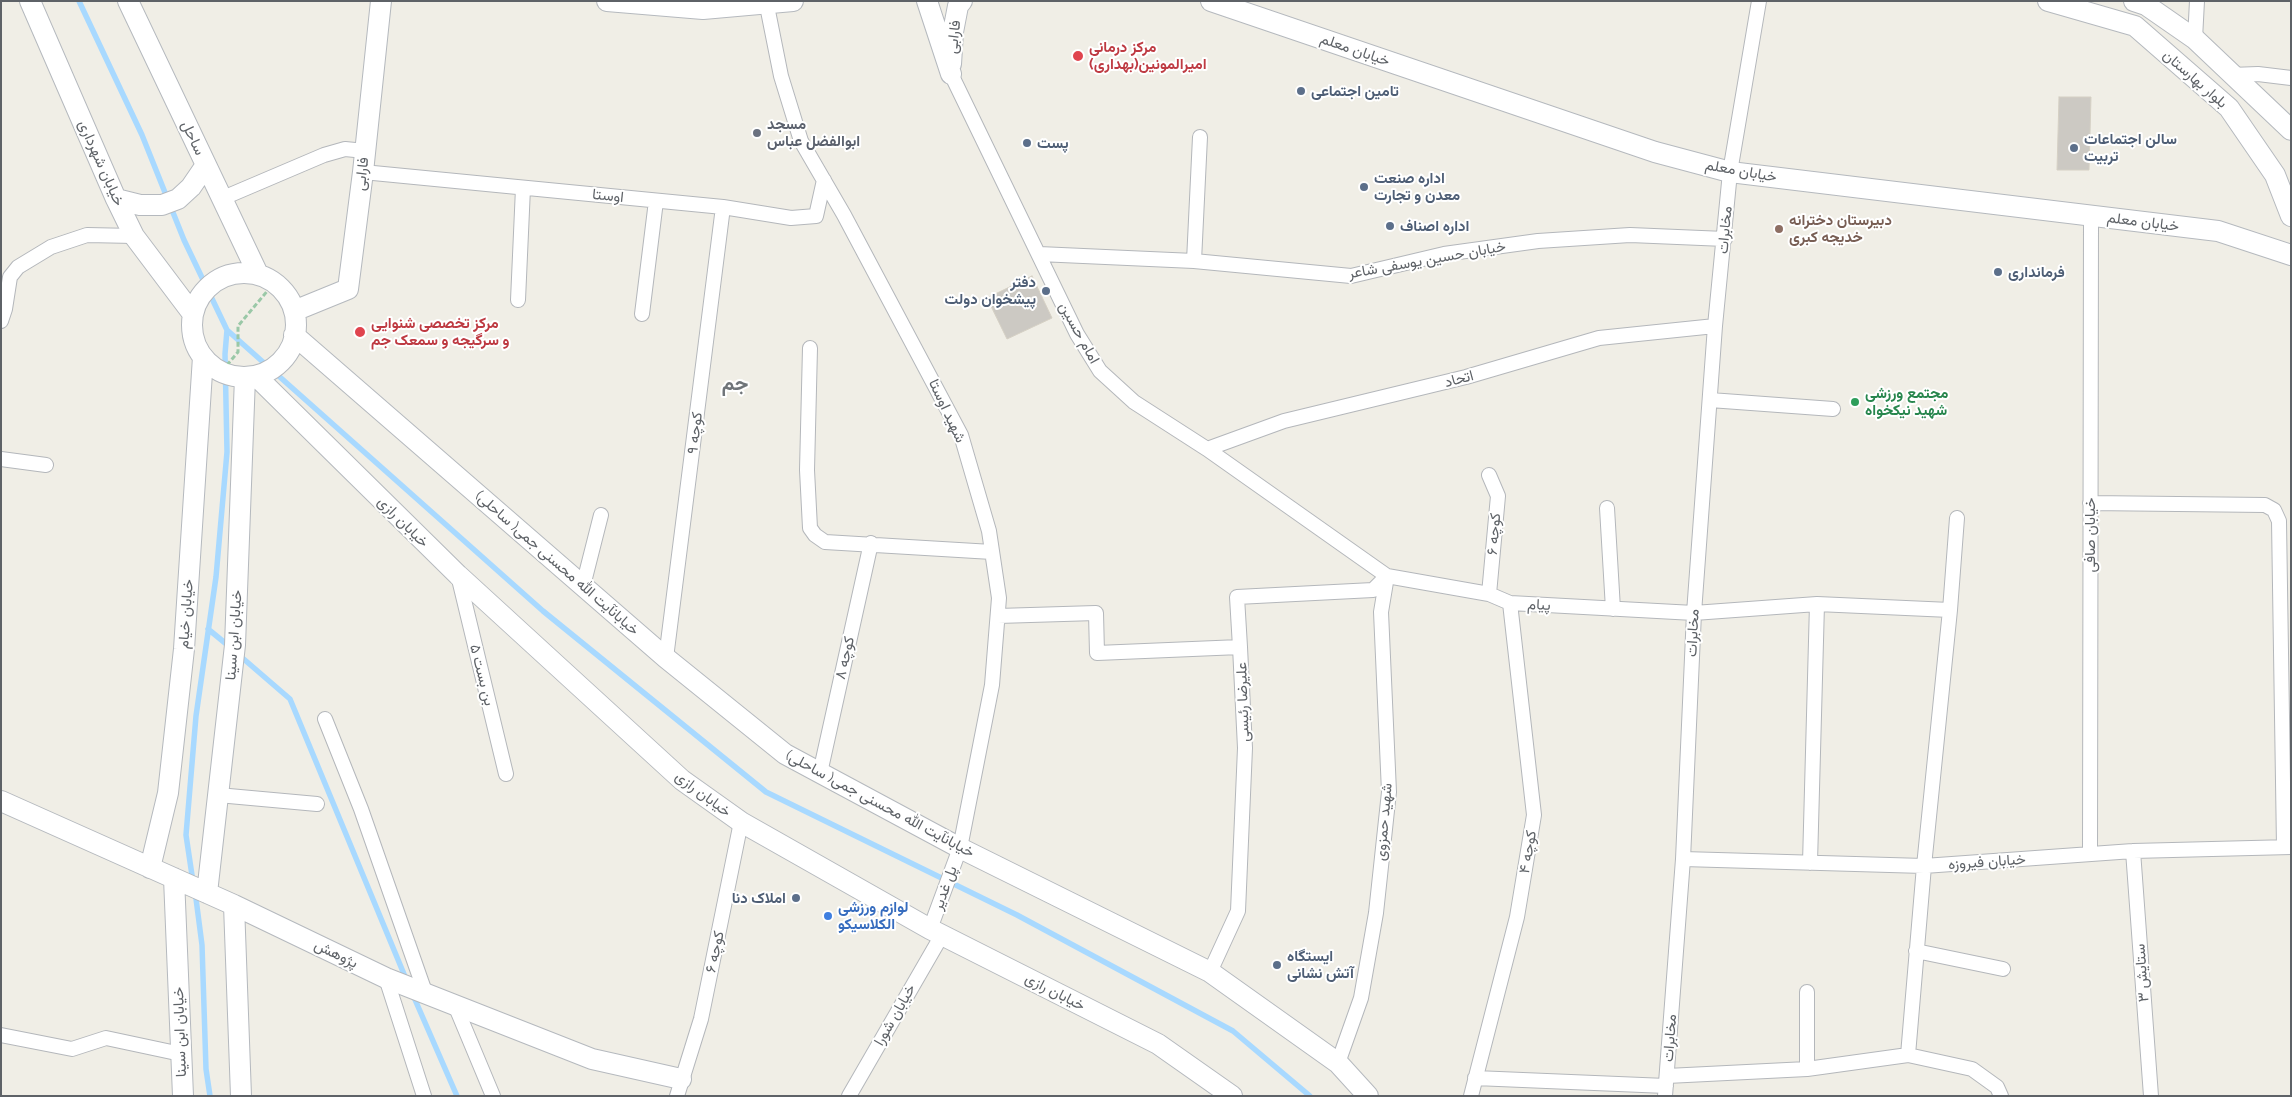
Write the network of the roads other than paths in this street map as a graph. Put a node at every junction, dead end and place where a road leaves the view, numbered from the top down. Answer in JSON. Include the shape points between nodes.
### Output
{"nodes":[{"id":1,"x":30,"y":1,"type":"edge"},
{"id":2,"x":128,"y":1,"type":"edge"},
{"id":3,"x":381,"y":1,"type":"edge"},
{"id":4,"x":607,"y":1,"type":"edge"},
{"id":5,"x":793,"y":1,"type":"edge"},
{"id":6,"x":927,"y":1,"type":"edge"},
{"id":7,"x":962,"y":1,"type":"edge"},
{"id":8,"x":1211,"y":1,"type":"edge"},
{"id":9,"x":1759,"y":1,"type":"edge"},
{"id":10,"x":2048,"y":1,"type":"edge"},
{"id":11,"x":2134,"y":1,"type":"edge"},
{"id":12,"x":2197,"y":1,"type":"edge"},
{"id":13,"x":766,"y":3,"type":"edge"},
{"id":14,"x":2195,"y":39,"type":"junction"},
{"id":15,"x":951,"y":74,"type":"junction"},
{"id":16,"x":2231,"y":75,"type":"junction"},
{"id":17,"x":2291,"y":78,"type":"edge"},
{"id":18,"x":2291,"y":130,"type":"edge"},
{"id":19,"x":1200,"y":137,"type":"dead end"},
{"id":20,"x":365,"y":150,"type":"junction"},
{"id":21,"x":206,"y":166,"type":"junction"},
{"id":22,"x":363,"y":172,"type":"junction"},
{"id":23,"x":1730,"y":172,"type":"junction"},
{"id":24,"x":2283,"y":175,"type":"edge"},
{"id":25,"x":824,"y":180,"type":"junction"},
{"id":26,"x":523,"y":188,"type":"junction"},
{"id":27,"x":223,"y":198,"type":"junction"},
{"id":28,"x":116,"y":199,"type":"junction"},
{"id":29,"x":656,"y":201,"type":"junction"},
{"id":30,"x":723,"y":207,"type":"junction"},
{"id":31,"x":2090,"y":215,"type":"junction"},
{"id":32,"x":2291,"y":216,"type":"edge"},
{"id":33,"x":134,"y":236,"type":"junction"},
{"id":34,"x":1725,"y":239,"type":"junction"},
{"id":35,"x":1039,"y":254,"type":"junction"},
{"id":36,"x":2291,"y":256,"type":"edge"},
{"id":37,"x":1194,"y":261,"type":"junction"},
{"id":38,"x":5,"y":277,"type":"edge"},
{"id":39,"x":266,"y":278,"type":"junction"},
{"id":40,"x":518,"y":300,"type":"dead end"},
{"id":41,"x":294,"y":311,"type":"junction"},
{"id":42,"x":192,"y":313,"type":"junction"},
{"id":43,"x":642,"y":314,"type":"dead end"},
{"id":44,"x":1,"y":321,"type":"edge"},
{"id":45,"x":1715,"y":326,"type":"junction"},
{"id":46,"x":294,"y":334,"type":"junction"},
{"id":47,"x":810,"y":348,"type":"dead end"},
{"id":48,"x":212,"y":364,"type":"junction"},
{"id":49,"x":251,"y":377,"type":"junction"},
{"id":50,"x":1710,"y":400,"type":"junction"},
{"id":51,"x":1832,"y":408,"type":"dead end"},
{"id":52,"x":1207,"y":449,"type":"junction"},
{"id":53,"x":1,"y":459,"type":"edge"},
{"id":54,"x":46,"y":465,"type":"dead end"},
{"id":55,"x":1488,"y":476,"type":"dead end"},
{"id":56,"x":2090,"y":503,"type":"junction"},
{"id":57,"x":1607,"y":508,"type":"dead end"},
{"id":58,"x":601,"y":515,"type":"dead end"},
{"id":59,"x":1957,"y":518,"type":"dead end"},
{"id":60,"x":871,"y":543,"type":"junction"},
{"id":61,"x":992,"y":552,"type":"junction"},
{"id":62,"x":458,"y":575,"type":"junction"},
{"id":63,"x":1387,"y":576,"type":"junction"},
{"id":64,"x":583,"y":586,"type":"junction"},
{"id":65,"x":1489,"y":594,"type":"junction"},
{"id":66,"x":1510,"y":603,"type":"junction"},
{"id":67,"x":1817,"y":604,"type":"junction"},
{"id":68,"x":1612,"y":609,"type":"junction"},
{"id":69,"x":1950,"y":610,"type":"junction"},
{"id":70,"x":1694,"y":613,"type":"junction"},
{"id":71,"x":998,"y":616,"type":"junction"},
{"id":72,"x":1240,"y":647,"type":"junction"},
{"id":73,"x":666,"y":658,"type":"junction"},
{"id":74,"x":325,"y":720,"type":"dead end"},
{"id":75,"x":820,"y":773,"type":"junction"},
{"id":76,"x":506,"y":774,"type":"dead end"},
{"id":77,"x":218,"y":795,"type":"junction"},
{"id":78,"x":1,"y":800,"type":"edge"},
{"id":79,"x":317,"y":804,"type":"dead end"},
{"id":80,"x":742,"y":822,"type":"junction"},
{"id":81,"x":2288,"y":846,"type":"edge"},
{"id":82,"x":960,"y":848,"type":"junction"},
{"id":83,"x":2133,"y":851,"type":"junction"},
{"id":84,"x":2090,"y":854,"type":"junction"},
{"id":85,"x":1683,"y":858,"type":"junction"},
{"id":86,"x":1810,"y":863,"type":"junction"},
{"id":87,"x":1924,"y":866,"type":"junction"},
{"id":88,"x":150,"y":868,"type":"junction"},
{"id":89,"x":174,"y":878,"type":"junction"},
{"id":90,"x":206,"y":893,"type":"junction"},
{"id":91,"x":234,"y":905,"type":"junction"},
{"id":92,"x":936,"y":932,"type":"junction"},
{"id":93,"x":1916,"y":951,"type":"junction"},
{"id":94,"x":2003,"y":969,"type":"dead end"},
{"id":95,"x":1210,"y":972,"type":"junction"},
{"id":96,"x":391,"y":980,"type":"junction"},
{"id":97,"x":424,"y":992,"type":"junction"},
{"id":98,"x":1808,"y":992,"type":"dead end"},
{"id":99,"x":455,"y":1005,"type":"junction"},
{"id":100,"x":1,"y":1035,"type":"edge"},
{"id":101,"x":181,"y":1054,"type":"junction"},
{"id":102,"x":1908,"y":1055,"type":"junction"},
{"id":103,"x":1338,"y":1063,"type":"junction"},
{"id":104,"x":1807,"y":1069,"type":"junction"},
{"id":105,"x":1475,"y":1078,"type":"junction"},
{"id":106,"x":1666,"y":1086,"type":"edge"},
{"id":107,"x":679,"y":1088,"type":"edge"},
{"id":108,"x":183,"y":1096,"type":"edge"},
{"id":109,"x":241,"y":1096,"type":"edge"},
{"id":110,"x":424,"y":1096,"type":"edge"},
{"id":111,"x":493,"y":1096,"type":"edge"},
{"id":112,"x":849,"y":1096,"type":"edge"},
{"id":113,"x":1232,"y":1096,"type":"edge"},
{"id":114,"x":1368,"y":1096,"type":"edge"},
{"id":115,"x":1471,"y":1096,"type":"edge"},
{"id":116,"x":2001,"y":1096,"type":"edge"},
{"id":117,"x":2151,"y":1096,"type":"edge"}],
"edges":[{"from":1,"to":28,"type":"main road","name":"خیابان شهرداری"},
{"from":2,"to":21,"type":"main road","name":"ساحل"},
{"from":3,"to":20,"type":"main road","name":"فارابی"},
{"from":4,"to":13,"type":"main road","via":[[703,9]]},
{"from":5,"to":13,"type":"main road"},
{"from":6,"to":15,"type":"main road","name":"امام حسین"},
{"from":7,"to":15,"type":"main road","name":"فارابی","via":[[953,32]]},
{"from":8,"to":23,"type":"main road","name":"خیابان معلم","via":[[1655,152]]},
{"from":9,"to":23,"type":"street","name":"مخابرات"},
{"from":10,"to":24,"type":"main road","name":"بلوار بهارستان","via":[[2135,26],[2229,108]]},
{"from":11,"to":14,"type":"main road","name":"بلوار بهارستان","via":[[2146,5]]},
{"from":12,"to":14,"type":"street"},
{"from":13,"to":25,"type":"street","name":"شهید اوستا","via":[[781,76],[801,141]]},
{"from":14,"to":16,"type":"main road","name":"بلوار بهارستان"},
{"from":15,"to":35,"type":"street","name":"امام حسین"},
{"from":16,"to":17,"type":"street"},
{"from":16,"to":18,"type":"main road","name":"بلوار بهارستان"},
{"from":19,"to":37,"type":"street"},
{"from":20,"to":22,"type":"main road","name":"فارابی"},
{"from":20,"to":27,"type":"street","via":[[345,149],[324,155]]},
{"from":21,"to":27,"type":"main road","name":"ساحل"},
{"from":21,"to":28,"type":"main road","via":[[178,199],[162,205],[140,205]]},
{"from":22,"to":26,"type":"street","name":"اوستا"},
{"from":22,"to":41,"type":"main road","name":"فارابی","via":[[348,289]]},
{"from":23,"to":31,"type":"main road","name":"خیابان معلم"},
{"from":23,"to":34,"type":"street","name":"مخابرات"},
{"from":24,"to":32,"type":"main road","name":"بلوار بهارستان"},
{"from":25,"to":30,"type":"street","name":"اوستا","via":[[816,216],[791,218]]},
{"from":25,"to":61,"type":"street","name":"شهید اوستا","via":[[961,435]]},
{"from":26,"to":29,"type":"street","name":"اوستا"},
{"from":26,"to":40,"type":"street"},
{"from":27,"to":39,"type":"main road","name":"ساحل"},
{"from":28,"to":33,"type":"main road","name":"خیابان شهرداری"},
{"from":29,"to":30,"type":"street","name":"اوستا"},
{"from":29,"to":43,"type":"street"},
{"from":30,"to":73,"type":"street","name":"کوچه ۹"},
{"from":31,"to":36,"type":"main road","name":"خیابان معلم","via":[[2218,231]]},
{"from":31,"to":56,"type":"street","name":"خیابان صافی"},
{"from":33,"to":38,"type":"street","via":[[87,235],[51,247]]},
{"from":33,"to":42,"type":"main road","name":"خیابان شهرداری"},
{"from":34,"to":37,"type":"street","name":"خیابان حسین یوسفی شاعر","via":[[1630,235],[1538,241],[1444,254],[1351,276]]},
{"from":34,"to":45,"type":"street","name":"مخابرات"},
{"from":35,"to":37,"type":"street","name":"خیابان حسین یوسفی شاعر"},
{"from":35,"to":52,"type":"street","name":"امام حسین","via":[[1077,334],[1100,370],[1134,402]]},
{"from":38,"to":44,"type":"street","via":[[5,309]]},
{"from":39,"to":41,"type":"main road","name":"ساحل","via":[[284,291]]},
{"from":39,"to":42,"type":"main road","via":[[243,272],[216,280],[202,293]]},
{"from":41,"to":46,"type":"main road"},
{"from":42,"to":48,"type":"main road","via":[[193,337]]},
{"from":45,"to":50,"type":"street","name":"مخابرات"},
{"from":45,"to":52,"type":"street","name":"اتحاد","via":[[1599,338],[1466,377],[1284,422]]},
{"from":46,"to":49,"type":"main road","via":[[287,355],[278,366]]},
{"from":46,"to":64,"type":"main road","name":"خیابانآیت الله محسنی جمی( ساحلی)"},
{"from":47,"to":60,"type":"street","via":[[807,470],[810,528],[825,542]]},
{"from":48,"to":49,"type":"main road"},
{"from":48,"to":88,"type":"main road","name":"خیابان خیام","via":[[168,793]]},
{"from":49,"to":62,"type":"main road","name":"خیابان رازی"},
{"from":49,"to":77,"type":"main road","name":"خیابان ابن سینا","via":[[236,645]]},
{"from":50,"to":51,"type":"street"},
{"from":50,"to":70,"type":"street","name":"مخابرات"},
{"from":52,"to":63,"type":"street","name":"امام حسین"},
{"from":53,"to":54,"type":"street"},
{"from":55,"to":65,"type":"street","name":"کوچه ۶","via":[[1498,496]]},
{"from":56,"to":81,"type":"street","via":[[2265,505],[2274,510],[2279,521]]},
{"from":56,"to":84,"type":"street","name":"خیابان صافی"},
{"from":57,"to":68,"type":"street"},
{"from":58,"to":64,"type":"street"},
{"from":59,"to":69,"type":"street"},
{"from":60,"to":61,"type":"street"},
{"from":60,"to":75,"type":"street","name":"کوچه ۸"},
{"from":61,"to":71,"type":"street","name":"شهید اوستا","via":[[999,598]]},
{"from":62,"to":76,"type":"street","name":"بن بست ۵"},
{"from":62,"to":80,"type":"main road","name":"خیابان رازی","via":[[682,780]]},
{"from":63,"to":65,"type":"street","name":"پیام"},
{"from":63,"to":72,"type":"street","via":[[1373,590],[1237,597]]},
{"from":63,"to":103,"type":"street","name":"شهید حمزوی","via":[[1381,612],[1389,792],[1376,913],[1361,998]]},
{"from":64,"to":73,"type":"main road","name":"خیابانآیت الله محسنی جمی( ساحلی)"},
{"from":65,"to":66,"type":"street","name":"پیام"},
{"from":66,"to":68,"type":"street","name":"پیام"},
{"from":66,"to":105,"type":"street","name":"کوچه ۴","via":[[1534,815],[1517,917]]},
{"from":67,"to":69,"type":"street","name":"پیام"},
{"from":67,"to":70,"type":"street","name":"پیام"},
{"from":67,"to":86,"type":"street"},
{"from":68,"to":70,"type":"street","name":"پیام"},
{"from":69,"to":87,"type":"street"},
{"from":70,"to":85,"type":"street","name":"مخابرات"},
{"from":71,"to":72,"type":"street","name":"علیرضا رئیسی","via":[[1096,613],[1097,653]]},
{"from":71,"to":82,"type":"street","name":"شهید اوستا","via":[[992,685]]},
{"from":72,"to":95,"type":"street","name":"علیرضا رئیسی","via":[[1244,748],[1238,911]]},
{"from":73,"to":75,"type":"main road","name":"خیابانآیت الله محسنی جمی( ساحلی)","via":[[785,754]]},
{"from":74,"to":97,"type":"street","via":[[368,827]]},
{"from":75,"to":82,"type":"main road","name":"خیابانآیت الله محسنی جمی( ساحلی)"},
{"from":77,"to":79,"type":"street"},
{"from":77,"to":90,"type":"main road","name":"خیابان ابن سینا"},
{"from":78,"to":88,"type":"main road","name":"پژوهش"},
{"from":80,"to":92,"type":"main road","name":"خیابان رازی"},
{"from":80,"to":107,"type":"street","name":"کوچه ۶","via":[[701,1019]]},
{"from":81,"to":83,"type":"street","name":"خیابان فیروزه"},
{"from":82,"to":92,"type":"street","name":"پل غدیر"},
{"from":82,"to":95,"type":"main road","name":"خیابانآیت الله محسنی جمی( ساحلی)"},
{"from":83,"to":84,"type":"street","name":"خیابان فیروزه"},
{"from":83,"to":117,"type":"street","name":"ستایش ۳"},
{"from":84,"to":87,"type":"street","name":"خیابان فیروزه"},
{"from":85,"to":86,"type":"street","name":"خیابان فیروزه"},
{"from":85,"to":106,"type":"street","name":"مخابرات"},
{"from":86,"to":87,"type":"street","name":"خیابان فیروزه"},
{"from":87,"to":93,"type":"street"},
{"from":88,"to":89,"type":"main road","name":"پژوهش"},
{"from":89,"to":90,"type":"main road","name":"پژوهش"},
{"from":89,"to":101,"type":"main road","name":"خیابان ابن سینا"},
{"from":90,"to":91,"type":"main road","name":"پژوهش"},
{"from":91,"to":96,"type":"main road","name":"پژوهش"},
{"from":91,"to":109,"type":"main road"},
{"from":92,"to":112,"type":"street","name":"خیابان شورا"},
{"from":92,"to":113,"type":"main road","name":"خیابان رازی","via":[[1158,1044]]},
{"from":93,"to":94,"type":"street"},
{"from":93,"to":102,"type":"street"},
{"from":95,"to":103,"type":"main road","name":"خیابانآیت الله محسنی جمی( ساحلی)"},
{"from":96,"to":97,"type":"main road","name":"پژوهش"},
{"from":96,"to":110,"type":"street"},
{"from":97,"to":99,"type":"main road","name":"پژوهش"},
{"from":98,"to":104,"type":"street"},
{"from":99,"to":107,"type":"main road","name":"پژوهش","via":[[592,1059]]},
{"from":99,"to":111,"type":"street"},
{"from":100,"to":101,"type":"street","via":[[72,1049],[106,1038]]},
{"from":101,"to":108,"type":"main road","name":"خیابان ابن سینا"},
{"from":102,"to":104,"type":"street"},
{"from":102,"to":116,"type":"street","via":[[1972,1069],[1997,1087]]},
{"from":103,"to":114,"type":"main road","name":"خیابانآیت الله محسنی جمی( ساحلی)"},
{"from":104,"to":106,"type":"street"},
{"from":105,"to":106,"type":"street"},
{"from":105,"to":115,"type":"street","name":"کوچه ۴"}]}
